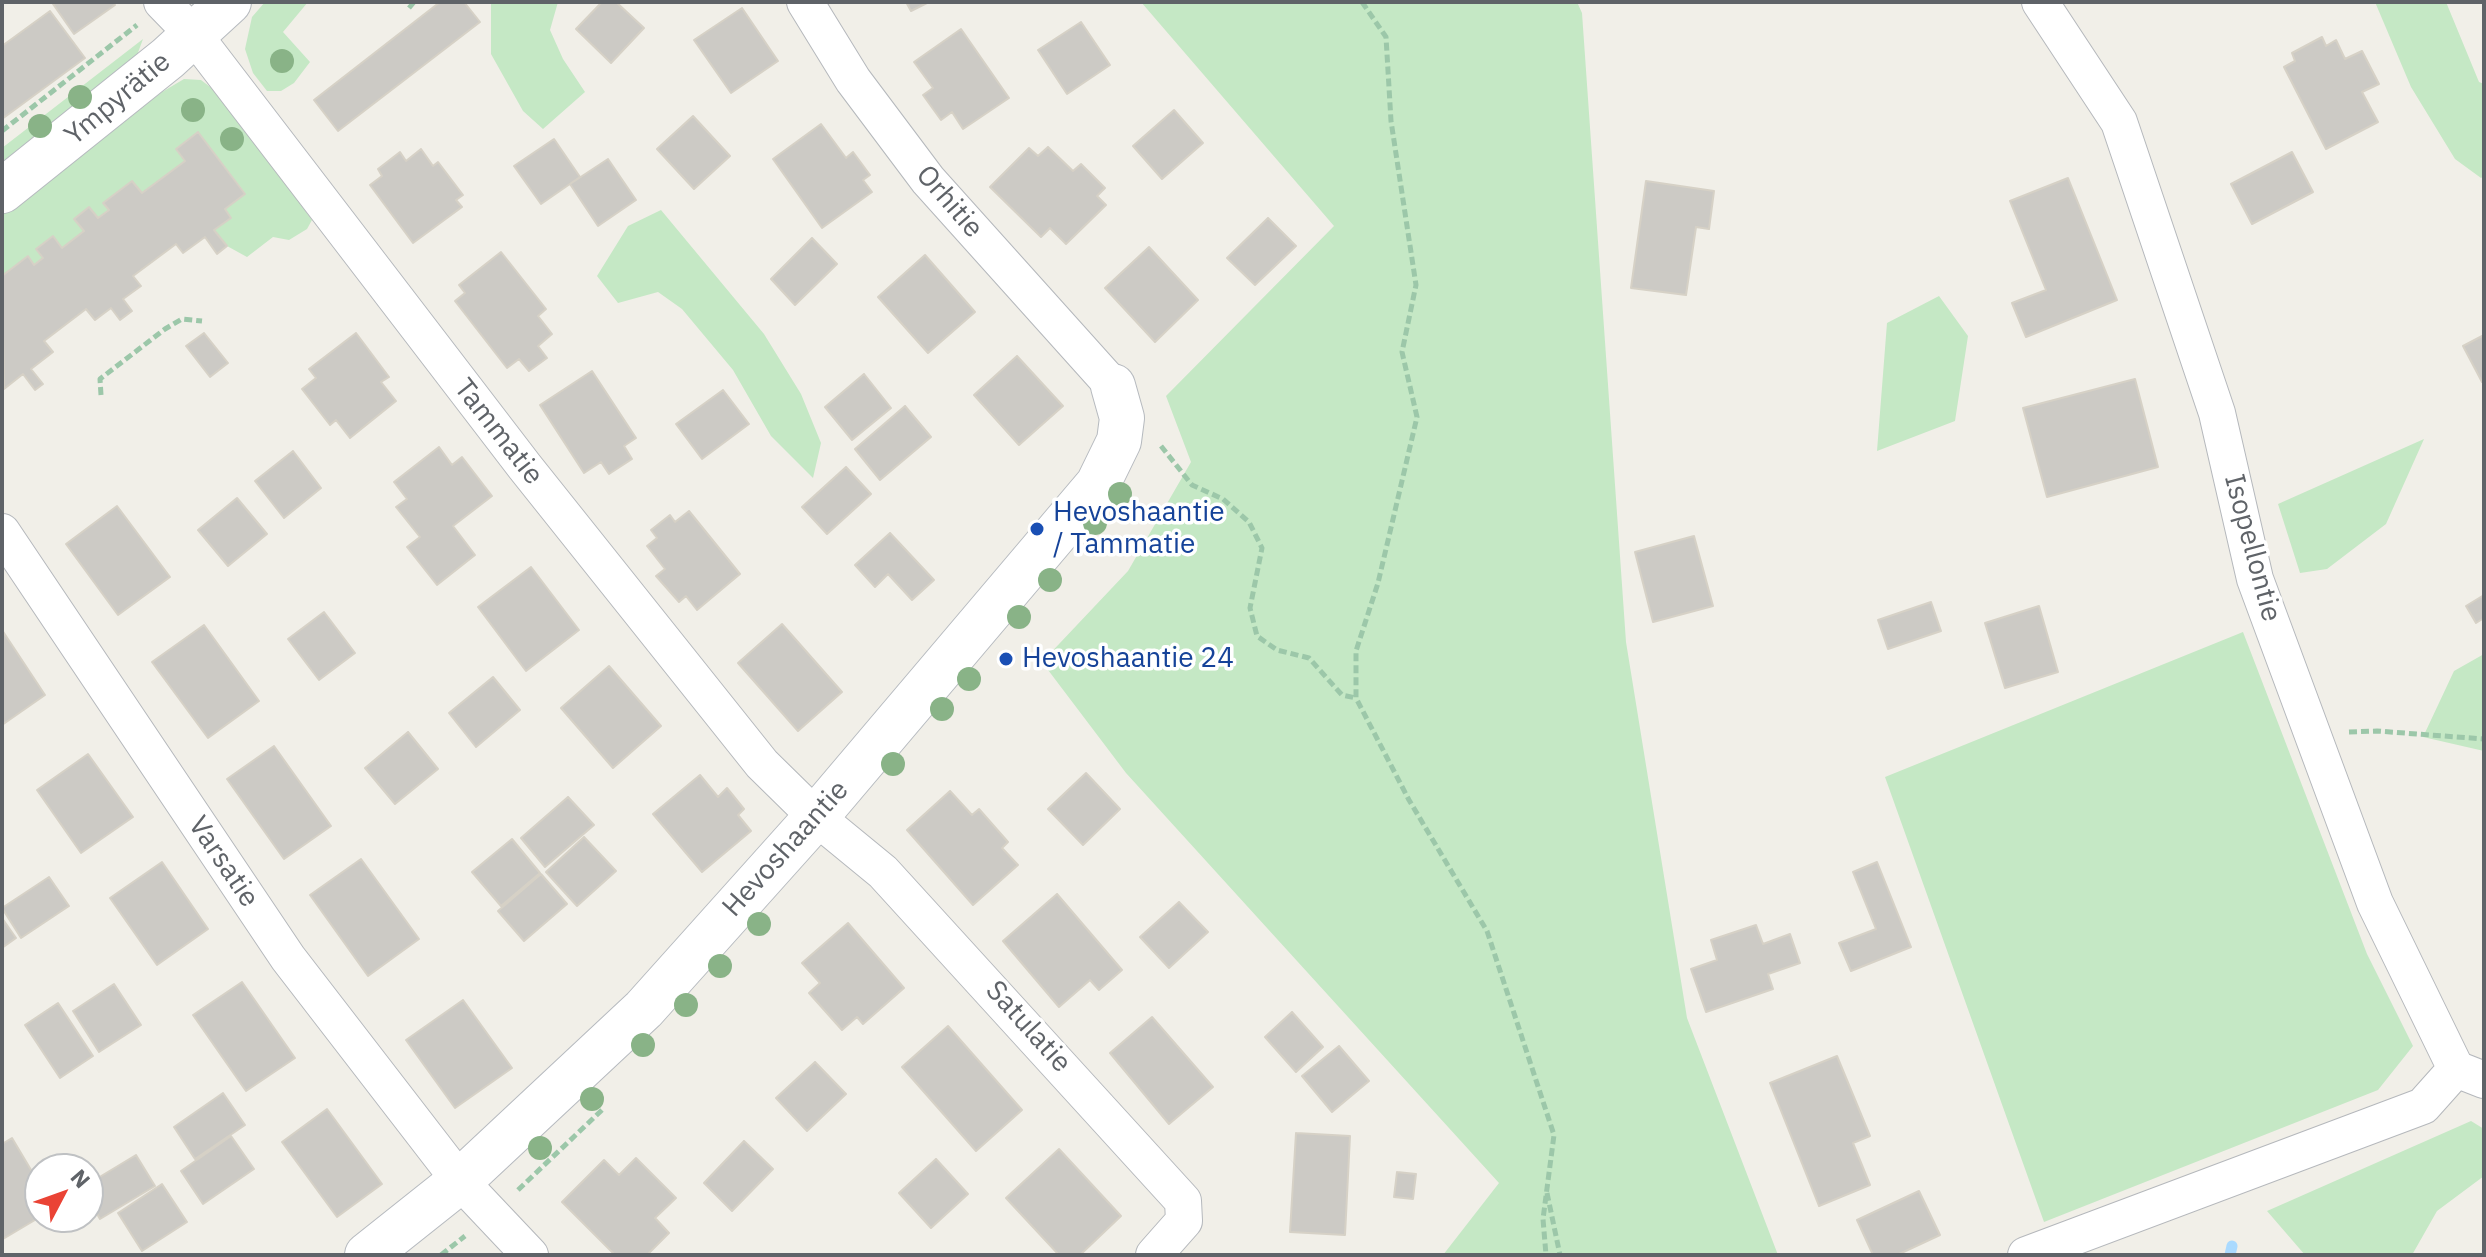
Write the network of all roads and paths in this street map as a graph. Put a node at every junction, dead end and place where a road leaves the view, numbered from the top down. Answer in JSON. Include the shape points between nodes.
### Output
{"nodes":[{"id":1,"x":229,"y":2,"type":"edge"},
{"id":2,"x":414,"y":2,"type":"edge"},
{"id":3,"x":805,"y":2,"type":"edge"},
{"id":4,"x":1362,"y":2,"type":"edge"},
{"id":5,"x":2040,"y":2,"type":"edge"},
{"id":6,"x":163,"y":3,"type":"edge"},
{"id":7,"x":409,"y":8,"type":"dead end"},
{"id":8,"x":194,"y":35,"type":"junction"},
{"id":9,"x":2,"y":131,"type":"edge"},
{"id":10,"x":2,"y":191,"type":"edge"},
{"id":11,"x":202,"y":321,"type":"dead end"},
{"id":12,"x":1113,"y":386,"type":"joint"},
{"id":13,"x":101,"y":395,"type":"dead end"},
{"id":14,"x":1159,"y":444,"type":"dead end"},
{"id":15,"x":2,"y":532,"type":"edge"},
{"id":16,"x":1356,"y":698,"type":"junction"},
{"id":17,"x":2312,"y":734,"type":"junction"},
{"id":18,"x":2484,"y":739,"type":"edge"},
{"id":19,"x":816,"y":817,"type":"junction"},
{"id":20,"x":2470,"y":1074,"type":"edge"},
{"id":21,"x":460,"y":1181,"type":"junction"},
{"id":22,"x":1546,"y":1189,"type":"junction"},
{"id":23,"x":367,"y":1255,"type":"edge"},
{"id":24,"x":530,"y":1255,"type":"edge"},
{"id":25,"x":1154,"y":1255,"type":"edge"},
{"id":26,"x":1546,"y":1255,"type":"edge"},
{"id":27,"x":1560,"y":1255,"type":"edge"},
{"id":28,"x":2026,"y":1255,"type":"edge"}],
"edges":[{"from":1,"to":8,"type":"street","name":"Ympyrätie"},
{"from":2,"to":7,"type":"path"},
{"from":3,"to":12,"type":"street","name":"Orhitie","via":[[853,80],[928,180]]},
{"from":4,"to":16,"type":"path","via":[[1386,37],[1391,121],[1416,285],[1402,352],[1417,417],[1378,583],[1356,651]]},
{"from":5,"to":17,"type":"street","name":"Isopellontie","via":[[2119,122],[2217,413],[2255,579]]},
{"from":6,"to":8,"type":"street","name":"Tammatie"},
{"from":6,"to":9,"type":"path"},
{"from":8,"to":10,"type":"street","name":"Ympyrätie"},
{"from":8,"to":19,"type":"street","name":"Tammatie","via":[[694,682],[762,764]]},
{"from":11,"to":13,"type":"path","via":[[182,319],[165,329],[100,379]]},
{"from":12,"to":19,"type":"street","name":"Hevoshaantie","via":[[1122,418],[1119,441],[1098,484]]},
{"from":14,"to":16,"type":"path","via":[[1192,485],[1223,499],[1249,522],[1262,548],[1250,608],[1257,636],[1277,650],[1309,658],[1342,695]]},
{"from":15,"to":21,"type":"street","name":"Varsatie","via":[[288,958]]},
{"from":16,"to":22,"type":"path","via":[[1487,931],[1554,1135]]},
{"from":17,"to":18,"type":"path","via":[[2377,731]]},
{"from":17,"to":20,"type":"street","name":"Isopellontie","via":[[2375,903]]},
{"from":19,"to":21,"type":"street","name":"Hevoshaantie","via":[[644,1009]]},
{"from":19,"to":25,"type":"street","name":"Satulatie","via":[[883,872],[1183,1201],[1184,1221]]},
{"from":20,"to":28,"type":"street","via":[[2423,1106]]},
{"from":21,"to":23,"type":"street","name":"Hevoshaantie"},
{"from":21,"to":24,"type":"street"},
{"from":22,"to":26,"type":"path"},
{"from":22,"to":27,"type":"path"}]}
